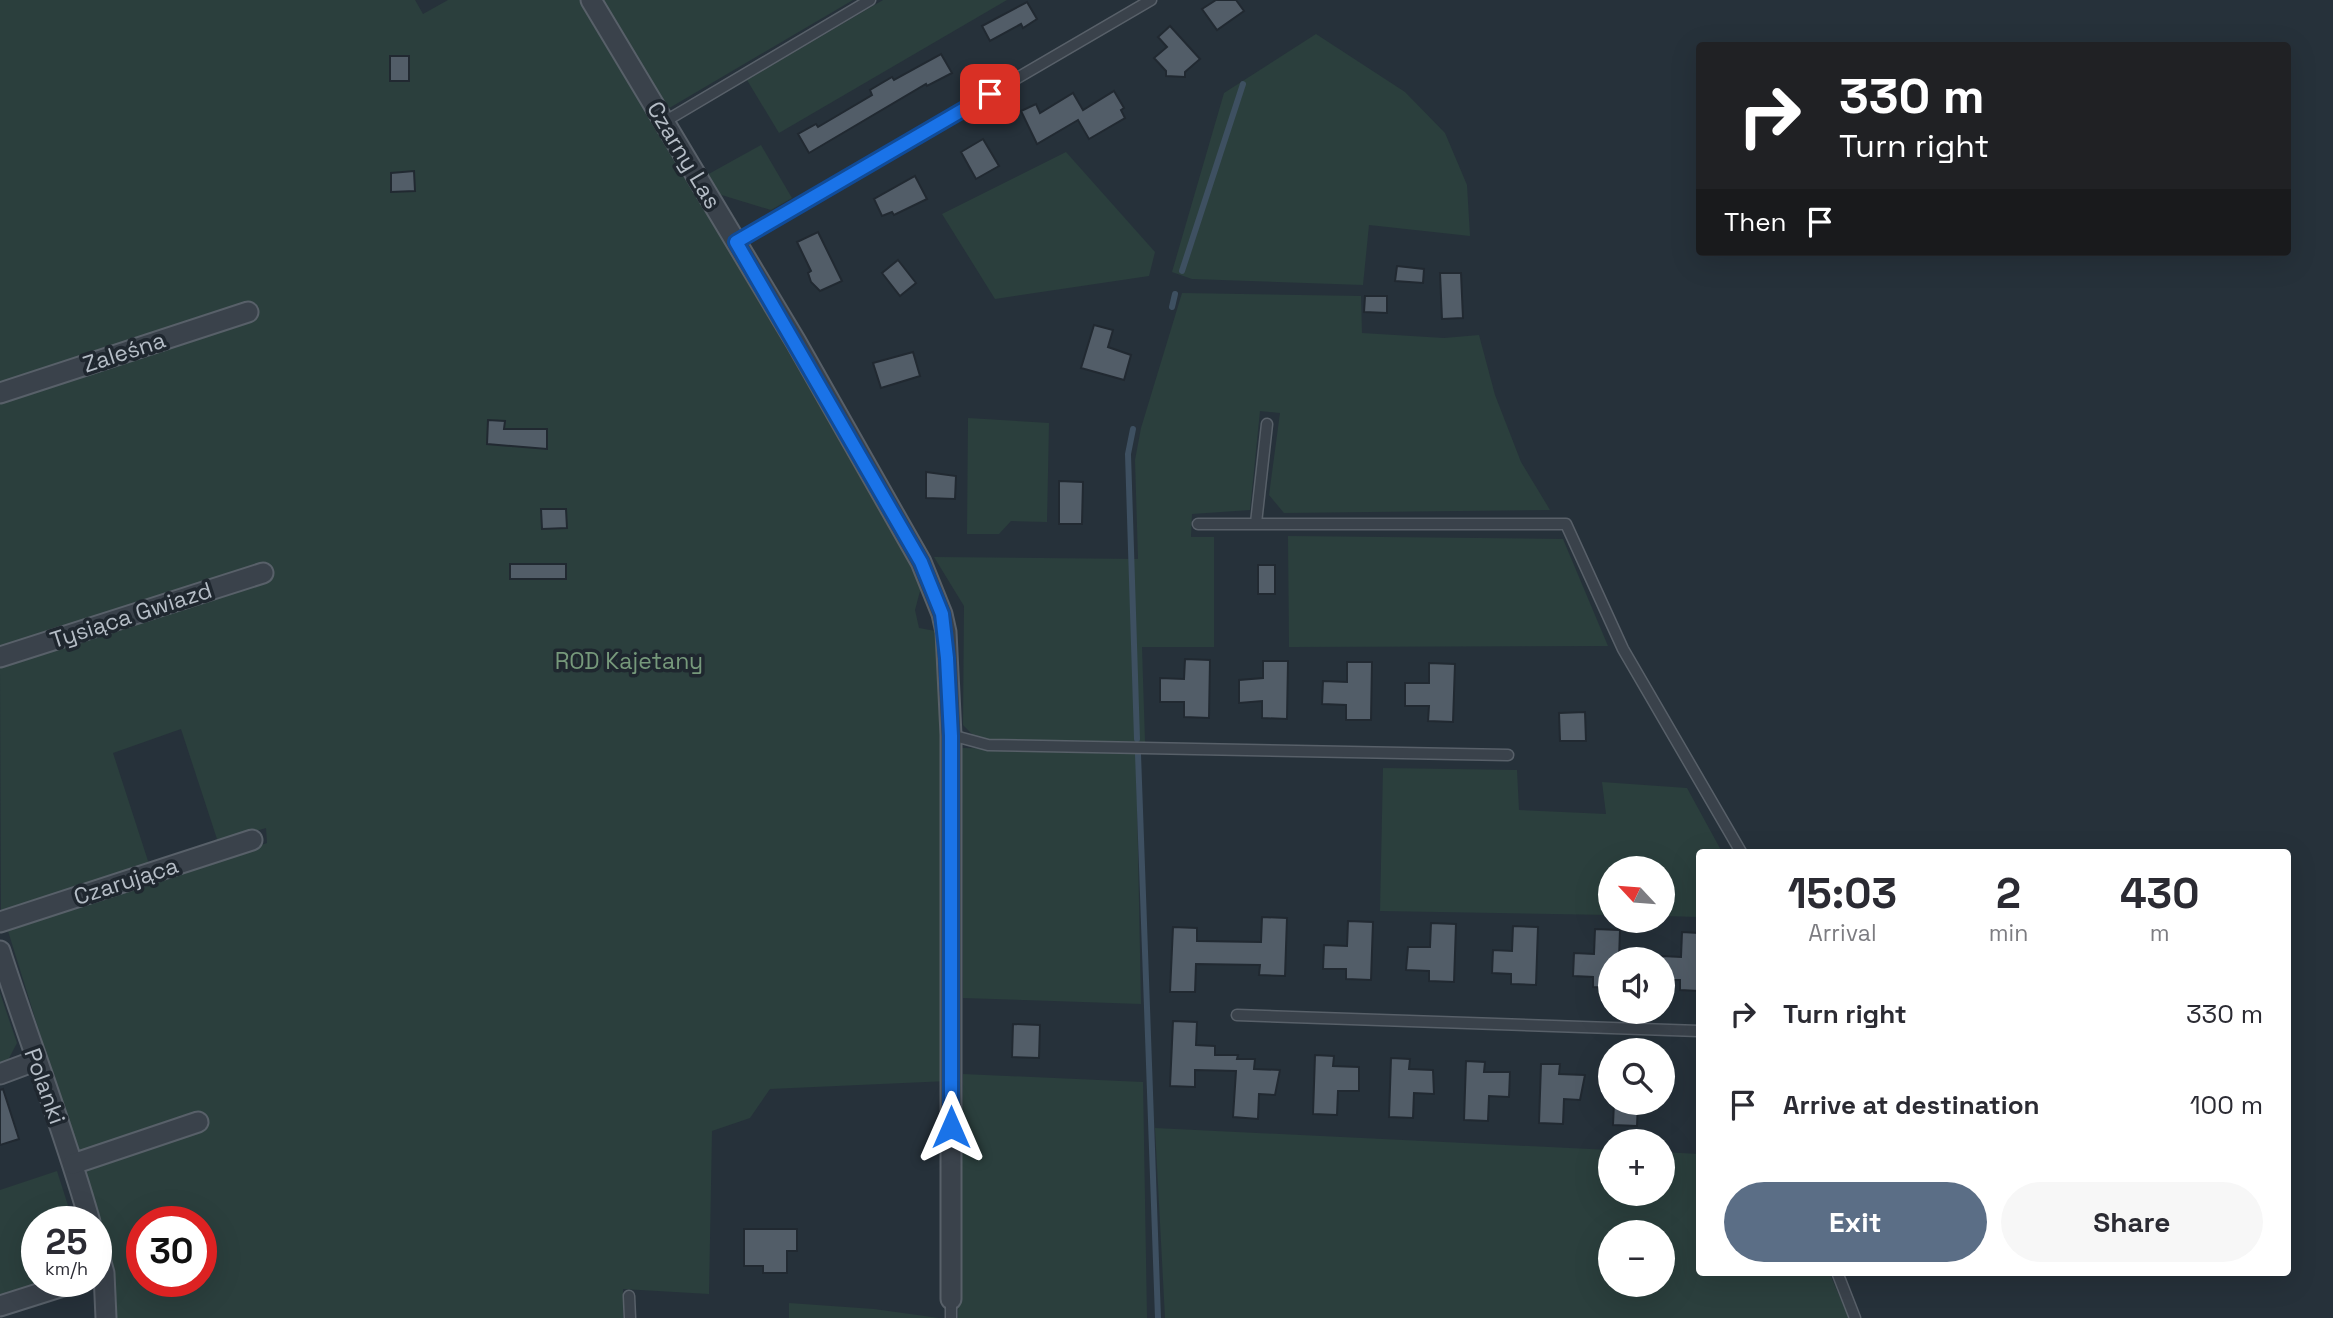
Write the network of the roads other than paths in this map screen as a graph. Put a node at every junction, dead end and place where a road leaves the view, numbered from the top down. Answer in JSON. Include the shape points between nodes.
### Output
{"nodes":[{"id":1,"x":591,"y":0,"type":"edge"},
{"id":2,"x":870,"y":0,"type":"edge"},
{"id":3,"x":1151,"y":0,"type":"edge"},
{"id":4,"x":664,"y":122,"type":"junction"},
{"id":5,"x":736,"y":242,"type":"junction"},
{"id":6,"x":248,"y":312,"type":"dead end"},
{"id":7,"x":0,"y":393,"type":"edge"},
{"id":8,"x":1267,"y":424,"type":"dead end"},
{"id":9,"x":1256,"y":523,"type":"junction"},
{"id":10,"x":1198,"y":524,"type":"dead end"},
{"id":11,"x":262,"y":573,"type":"dead end"},
{"id":12,"x":0,"y":657,"type":"edge"},
{"id":13,"x":951,"y":736,"type":"junction"},
{"id":14,"x":1508,"y":755,"type":"dead end"},
{"id":15,"x":252,"y":840,"type":"dead end"},
{"id":16,"x":1739,"y":849,"type":"edge"},
{"id":17,"x":0,"y":922,"type":"edge"},
{"id":18,"x":0,"y":951,"type":"edge"},
{"id":19,"x":1237,"y":1015,"type":"dead end"},
{"id":20,"x":1696,"y":1031,"type":"edge"},
{"id":21,"x":35,"y":1062,"type":"junction"},
{"id":22,"x":0,"y":1074,"type":"edge"},
{"id":23,"x":198,"y":1122,"type":"dead end"},
{"id":24,"x":74,"y":1164,"type":"junction"},
{"id":25,"x":86,"y":1206,"type":"edge"},
{"id":26,"x":1839,"y":1276,"type":"edge"},
{"id":27,"x":629,"y":1296,"type":"dead end"},
{"id":28,"x":28,"y":1297,"type":"edge"},
{"id":29,"x":103,"y":1297,"type":"edge"},
{"id":30,"x":0,"y":1306,"type":"edge"},
{"id":31,"x":951,"y":1308,"type":"edge"},
{"id":32,"x":106,"y":1318,"type":"edge"},
{"id":33,"x":629,"y":1318,"type":"edge"},
{"id":34,"x":1855,"y":1318,"type":"edge"}],
"edges":[{"from":1,"to":4,"type":"street","name":"Czarny Las"},
{"from":2,"to":4,"type":"lane"},
{"from":3,"to":5,"type":"lane"},
{"from":4,"to":5,"type":"street","name":"Czarny Las"},
{"from":5,"to":13,"type":"street","name":"Czarny Las","via":[[934,590],[946,632]]},
{"from":6,"to":7,"type":"street","name":"Zaleśna"},
{"from":8,"to":9,"type":"lane"},
{"from":9,"to":10,"type":"lane"},
{"from":9,"to":16,"type":"lane","via":[[1566,524],[1623,649]]},
{"from":11,"to":12,"type":"street","name":"Tysiąca Gwiazd"},
{"from":13,"to":14,"type":"lane","via":[[988,745]]},
{"from":13,"to":31,"type":"street","name":"Czarny Las"},
{"from":15,"to":17,"type":"street","name":"Czarująca"},
{"from":18,"to":21,"type":"street","name":"Polanki"},
{"from":19,"to":20,"type":"lane"},
{"from":21,"to":22,"type":"street"},
{"from":21,"to":24,"type":"street","name":"Polanki"},
{"from":23,"to":24,"type":"street"},
{"from":24,"to":25,"type":"street","name":"Polanki"},
{"from":26,"to":34,"type":"lane"},
{"from":27,"to":33,"type":"lane"},
{"from":28,"to":30,"type":"street"},
{"from":29,"to":32,"type":"street"}]}
